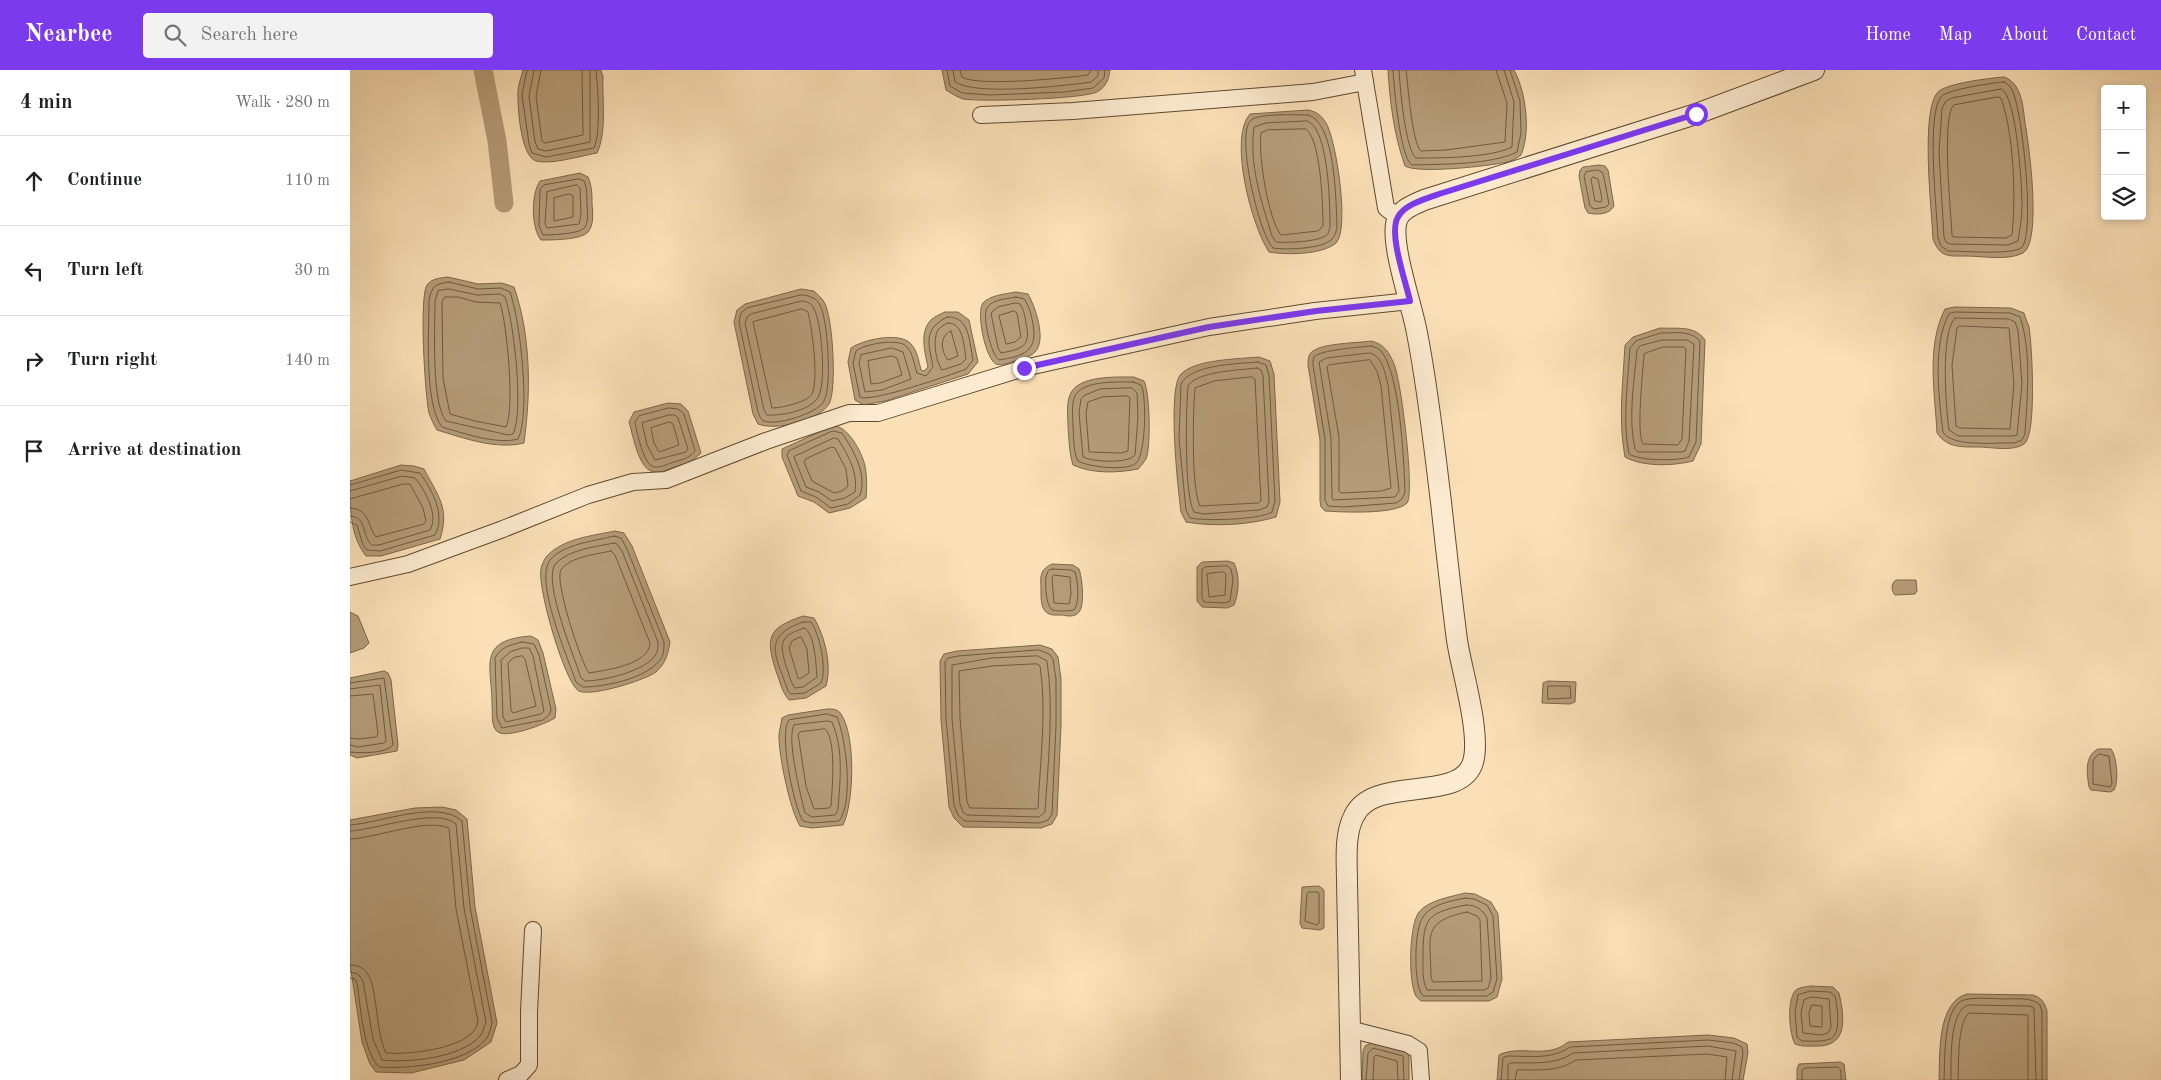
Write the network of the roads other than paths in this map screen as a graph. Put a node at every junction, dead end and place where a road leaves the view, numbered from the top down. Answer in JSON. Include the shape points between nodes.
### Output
{"nodes":[{"id":1,"x":1814,"y":70,"type":"edge"},
{"id":2,"x":1364,"y":76,"type":"edge"},
{"id":3,"x":981,"y":115,"type":"dead end"},
{"id":4,"x":1398,"y":217,"type":"junction"},
{"id":5,"x":1410,"y":301,"type":"junction"},
{"id":6,"x":350,"y":577,"type":"edge"},
{"id":7,"x":533,"y":930,"type":"dead end"},
{"id":8,"x":1349,"y":1029,"type":"junction"},
{"id":9,"x":507,"y":1080,"type":"edge"},
{"id":10,"x":1351,"y":1080,"type":"edge"},
{"id":11,"x":1421,"y":1080,"type":"edge"}],
"edges":[{"from":1,"to":4,"type":"street","via":[[1696,114],[1424,200]]},
{"from":2,"to":3,"type":"street","via":[[1313,92]]},
{"from":2,"to":4,"type":"street","via":[[1386,208]]},
{"from":4,"to":5,"type":"street","via":[[1397,246]]},
{"from":5,"to":6,"type":"street","via":[[1209,327],[1024,368],[878,413],[849,413],[666,480],[633,482],[588,495],[408,564]]},
{"from":5,"to":8,"type":"street","via":[[1430,412],[1457,642],[1475,750],[1473,763],[1463,777],[1448,783],[1383,795],[1369,801],[1354,815],[1347,863]]},
{"from":7,"to":9,"type":"street","via":[[529,1065],[521,1074]]},
{"from":8,"to":10,"type":"street"},
{"from":8,"to":11,"type":"street","via":[[1408,1044],[1419,1051]]}]}
